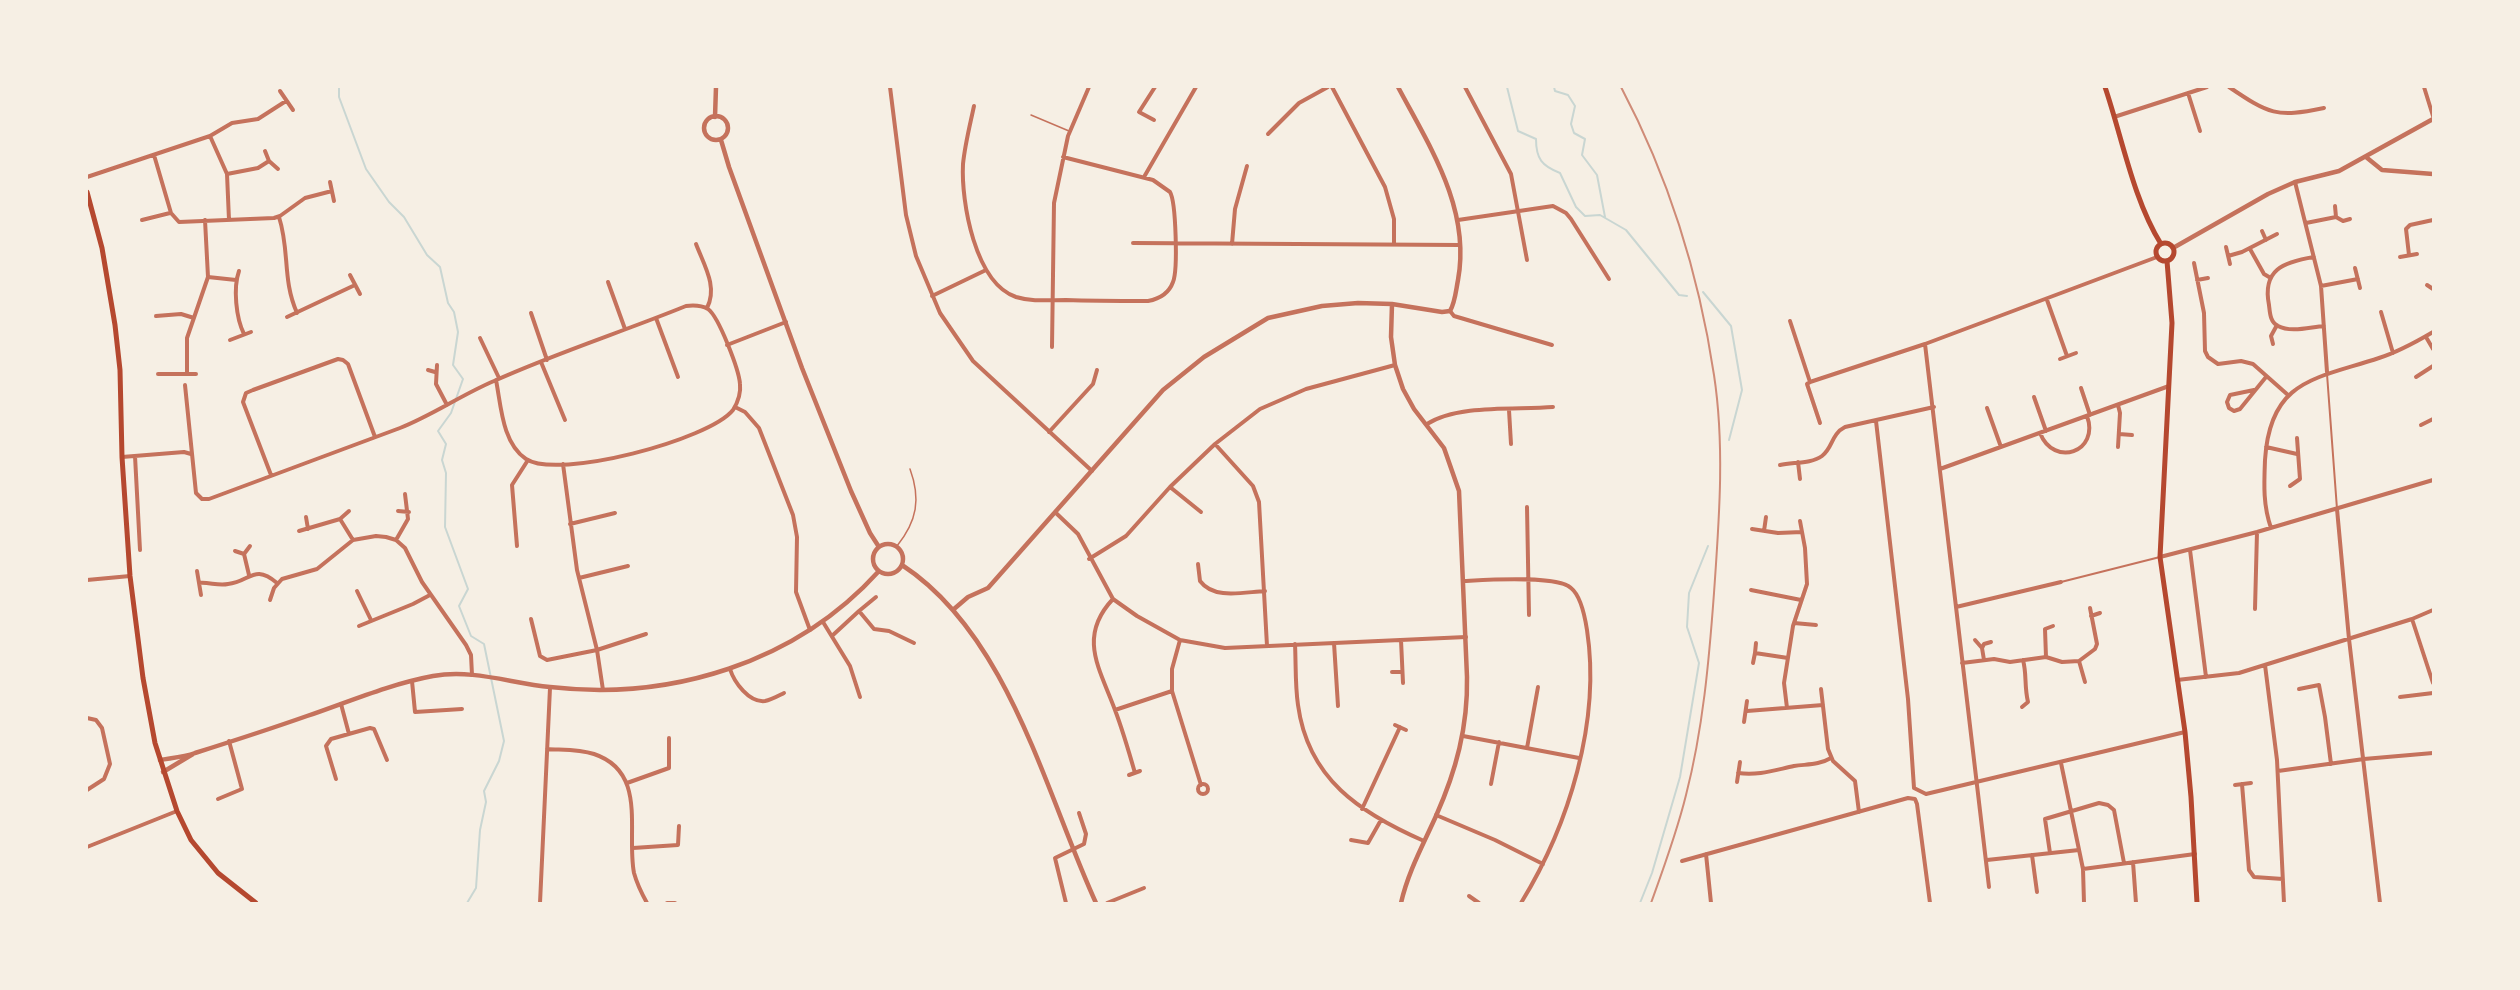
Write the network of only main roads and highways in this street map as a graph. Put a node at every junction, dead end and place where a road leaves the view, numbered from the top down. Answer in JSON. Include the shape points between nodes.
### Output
{"nodes":[{"id":1,"x":2105,"y":87,"type":"edge"},
{"id":2,"x":87,"y":192,"type":"edge"},
{"id":3,"x":2161,"y":244,"type":"junction"},
{"id":4,"x":2167,"y":261,"type":"junction"},
{"id":5,"x":256,"y":903,"type":"edge"},
{"id":6,"x":2197,"y":903,"type":"edge"}],
"edges":[{"from":1,"to":3,"type":"main road","via":[[2137,189]]},
{"from":2,"to":5,"type":"main road","via":[[115,325],[130,576],[146,696],[160,760],[191,840],[218,873]]},
{"from":3,"to":4,"type":"main road","via":[[2157,257]]},
{"from":3,"to":4,"type":"main road","via":[[2174,248],[2174,256]]},
{"from":4,"to":6,"type":"main road","via":[[2172,323],[2160,557],[2185,732]]}]}
